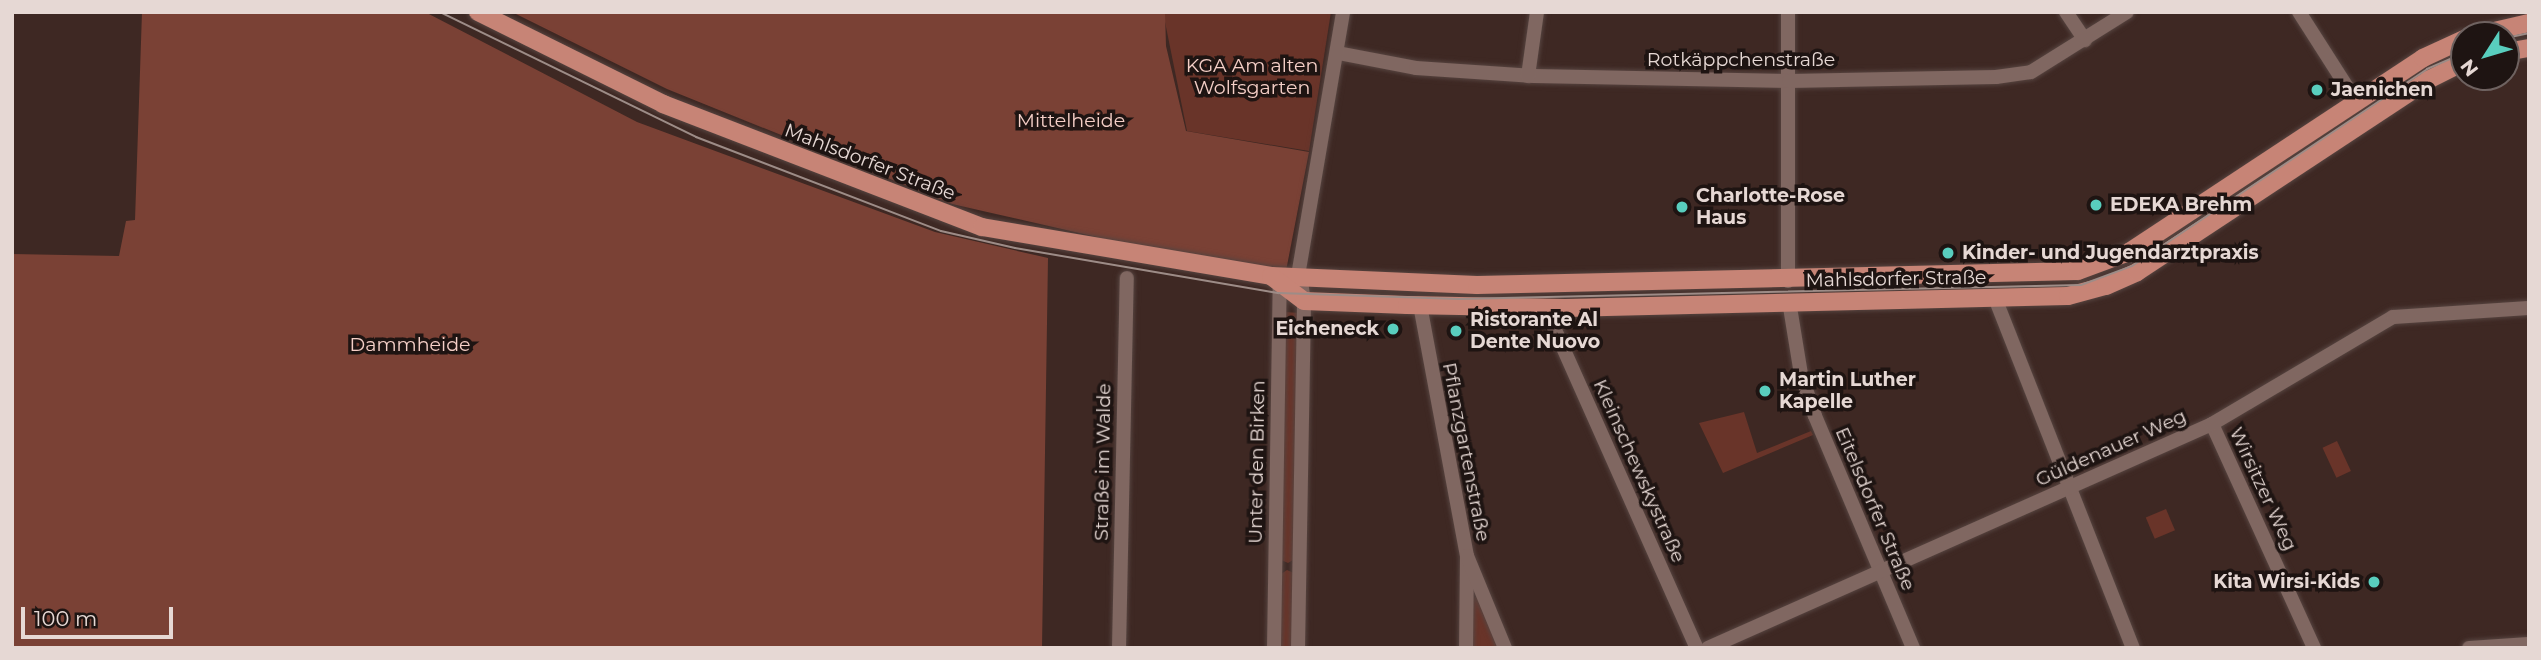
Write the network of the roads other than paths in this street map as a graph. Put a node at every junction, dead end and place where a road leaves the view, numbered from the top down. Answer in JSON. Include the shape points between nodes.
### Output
{"nodes":[{"id":1,"x":478,"y":12,"type":"edge"},
{"id":2,"x":1343,"y":12,"type":"edge"},
{"id":3,"x":1537,"y":12,"type":"edge"},
{"id":4,"x":1788,"y":12,"type":"edge"},
{"id":5,"x":2066,"y":12,"type":"edge"},
{"id":6,"x":2127,"y":12,"type":"edge"},
{"id":7,"x":2299,"y":12,"type":"edge"},
{"id":8,"x":2085,"y":40,"type":"junction"},
{"id":9,"x":2450,"y":44,"type":"edge"},
{"id":10,"x":1338,"y":53,"type":"junction"},
{"id":11,"x":2450,"y":70,"type":"edge"},
{"id":12,"x":1528,"y":76,"type":"junction"},
{"id":13,"x":1789,"y":81,"type":"junction"},
{"id":14,"x":2356,"y":101,"type":"junction"},
{"id":15,"x":2368,"y":119,"type":"junction"},
{"id":16,"x":1994,"y":276,"type":"junction"},
{"id":17,"x":1126,"y":278,"type":"dead end"},
{"id":18,"x":1277,"y":278,"type":"junction"},
{"id":19,"x":1300,"y":278,"type":"junction"},
{"id":20,"x":1788,"y":281,"type":"junction"},
{"id":21,"x":1995,"y":298,"type":"junction"},
{"id":22,"x":1304,"y":301,"type":"junction"},
{"id":23,"x":1788,"y":302,"type":"junction"},
{"id":24,"x":1420,"y":305,"type":"junction"},
{"id":25,"x":1551,"y":308,"type":"junction"},
{"id":26,"x":2529,"y":308,"type":"edge"},
{"id":27,"x":2212,"y":424,"type":"junction"},
{"id":28,"x":2071,"y":487,"type":"junction"},
{"id":29,"x":1467,"y":556,"type":"junction"},
{"id":30,"x":1880,"y":571,"type":"junction"},
{"id":31,"x":2529,"y":644,"type":"edge"},
{"id":32,"x":1119,"y":648,"type":"edge"},
{"id":33,"x":1274,"y":648,"type":"edge"},
{"id":34,"x":1298,"y":648,"type":"edge"},
{"id":35,"x":1466,"y":648,"type":"edge"},
{"id":36,"x":1505,"y":648,"type":"edge"},
{"id":37,"x":1697,"y":648,"type":"edge"},
{"id":38,"x":1708,"y":648,"type":"edge"},
{"id":39,"x":1913,"y":648,"type":"edge"},
{"id":40,"x":2133,"y":648,"type":"edge"},
{"id":41,"x":2314,"y":648,"type":"edge"},
{"id":42,"x":2469,"y":648,"type":"edge"}],
"edges":[{"from":1,"to":18,"type":"main road","name":"Mahlsdorfer Straße","via":[[663,104],[950,216],[1013,234]]},
{"from":2,"to":10,"type":"street"},
{"from":3,"to":12,"type":"street"},
{"from":4,"to":13,"type":"street"},
{"from":5,"to":8,"type":"street"},
{"from":6,"to":8,"type":"street","name":"Rotkäppchenstraße"},
{"from":7,"to":14,"type":"street"},
{"from":8,"to":13,"type":"street","name":"Rotkäppchenstraße","via":[[2018,75]]},
{"from":9,"to":14,"type":"main road","name":"Mahlsdorfer Straße"},
{"from":10,"to":12,"type":"street","name":"Rotkäppchenstraße","via":[[1416,68]]},
{"from":10,"to":19,"type":"street"},
{"from":11,"to":15,"type":"main road","name":"Mahlsdorfer Straße"},
{"from":12,"to":13,"type":"street","name":"Rotkäppchenstraße"},
{"from":13,"to":20,"type":"street"},
{"from":14,"to":15,"type":"main road"},
{"from":14,"to":16,"type":"main road","name":"Mahlsdorfer Straße","via":[[2111,261],[2062,274]]},
{"from":15,"to":21,"type":"main road","name":"Mahlsdorfer Straße","via":[[2122,280],[2068,296]]},
{"from":16,"to":20,"type":"main road","name":"Mahlsdorfer Straße"},
{"from":16,"to":21,"type":"main road"},
{"from":17,"to":32,"type":"street","name":"Straße im Walde"},
{"from":18,"to":19,"type":"main road","name":"Mahlsdorfer Straße"},
{"from":18,"to":22,"type":"main road","name":"Mahlsdorfer Straße"},
{"from":18,"to":33,"type":"street","name":"Unter den Birken"},
{"from":19,"to":20,"type":"main road","name":"Mahlsdorfer Straße","via":[[1477,285]]},
{"from":19,"to":22,"type":"street"},
{"from":20,"to":23,"type":"main road"},
{"from":21,"to":23,"type":"main road","name":"Mahlsdorfer Straße"},
{"from":21,"to":28,"type":"street"},
{"from":22,"to":24,"type":"main road","name":"Mahlsdorfer Straße"},
{"from":22,"to":34,"type":"street"},
{"from":23,"to":25,"type":"main road","name":"Mahlsdorfer Straße"},
{"from":23,"to":30,"type":"street","name":"Eitelsdorfer Straße","via":[[1801,374],[1815,416]]},
{"from":24,"to":25,"type":"main road","name":"Mahlsdorfer Straße"},
{"from":24,"to":29,"type":"street","name":"Pflanzgartenstraße"},
{"from":25,"to":37,"type":"street","name":"Kleinschewskystraße","via":[[1552,323]]},
{"from":26,"to":27,"type":"street","name":"Güldenauer Weg","via":[[2406,312]]},
{"from":27,"to":28,"type":"street","name":"Güldenauer Weg"},
{"from":27,"to":41,"type":"street","name":"Wirsitzer Weg"},
{"from":28,"to":30,"type":"street","name":"Güldenauer Weg"},
{"from":28,"to":40,"type":"street"},
{"from":29,"to":35,"type":"street","name":"Pflanzgartenstraße"},
{"from":29,"to":36,"type":"street"},
{"from":30,"to":38,"type":"street","name":"Güldenauer Weg"},
{"from":30,"to":39,"type":"street","name":"Eitelsdorfer Straße"},
{"from":31,"to":42,"type":"street"}]}
